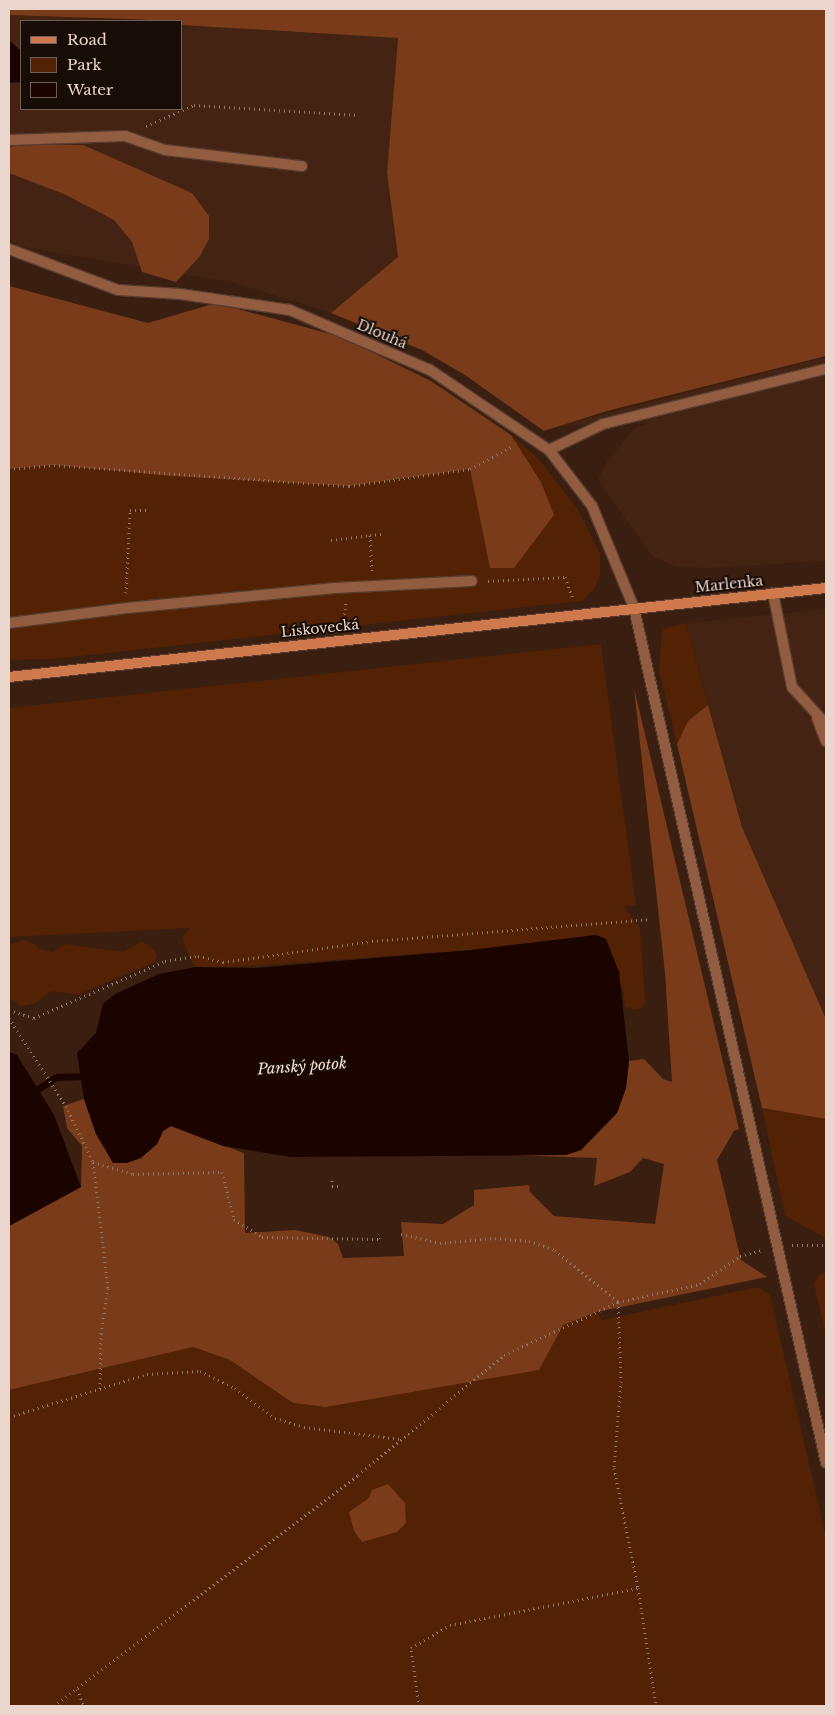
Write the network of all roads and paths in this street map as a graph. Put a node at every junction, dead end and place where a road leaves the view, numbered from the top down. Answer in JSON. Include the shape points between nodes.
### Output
{"nodes":[{"id":1,"x":359,"y":116,"type":"dead end"},
{"id":2,"x":125,"y":136,"type":"junction"},
{"id":3,"x":9,"y":140,"type":"edge"},
{"id":4,"x":302,"y":166,"type":"dead end"},
{"id":5,"x":9,"y":249,"type":"edge"},
{"id":6,"x":826,"y":369,"type":"edge"},
{"id":7,"x":530,"y":437,"type":"junction"},
{"id":8,"x":549,"y":450,"type":"junction"},
{"id":9,"x":9,"y":469,"type":"edge"},
{"id":10,"x":146,"y":510,"type":"dead end"},
{"id":11,"x":382,"y":534,"type":"dead end"},
{"id":12,"x":370,"y":535,"type":"junction"},
{"id":13,"x":331,"y":540,"type":"dead end"},
{"id":14,"x":472,"y":581,"type":"joint"},
{"id":15,"x":374,"y":586,"type":"junction"},
{"id":16,"x":349,"y":588,"type":"junction"},
{"id":17,"x":826,"y":588,"type":"edge"},
{"id":18,"x":773,"y":593,"type":"junction"},
{"id":19,"x":127,"y":608,"type":"junction"},
{"id":20,"x":634,"y":608,"type":"junction"},
{"id":21,"x":579,"y":614,"type":"junction"},
{"id":22,"x":9,"y":623,"type":"edge"},
{"id":23,"x":341,"y":640,"type":"junction"},
{"id":24,"x":9,"y":677,"type":"edge"},
{"id":25,"x":816,"y":715,"type":"junction"},
{"id":26,"x":826,"y":724,"type":"edge"},
{"id":27,"x":826,"y":741,"type":"edge"},
{"id":28,"x":649,"y":919,"type":"dead end"},
{"id":29,"x":9,"y":1010,"type":"edge"},
{"id":30,"x":9,"y":1018,"type":"edge"},
{"id":31,"x":93,"y":1162,"type":"junction"},
{"id":32,"x":332,"y":1180,"type":"dead end"},
{"id":33,"x":340,"y":1186,"type":"dead end"},
{"id":34,"x":378,"y":1234,"type":"dead end"},
{"id":35,"x":401,"y":1234,"type":"dead end"},
{"id":36,"x":826,"y":1245,"type":"edge"},
{"id":37,"x":777,"y":1246,"type":"junction"},
{"id":38,"x":618,"y":1302,"type":"junction"},
{"id":39,"x":100,"y":1389,"type":"junction"},
{"id":40,"x":9,"y":1417,"type":"edge"},
{"id":41,"x":401,"y":1439,"type":"junction"},
{"id":42,"x":826,"y":1463,"type":"edge"},
{"id":43,"x":638,"y":1588,"type":"junction"},
{"id":44,"x":77,"y":1689,"type":"junction"},
{"id":45,"x":54,"y":1706,"type":"edge"},
{"id":46,"x":84,"y":1706,"type":"edge"},
{"id":47,"x":419,"y":1706,"type":"edge"},
{"id":48,"x":656,"y":1706,"type":"edge"}],
"edges":[{"from":1,"to":2,"type":"path","via":[[194,105]]},
{"from":2,"to":3,"type":"street"},
{"from":2,"to":4,"type":"street","via":[[165,150]]},
{"from":5,"to":7,"type":"street","name":"Dlouhá","via":[[118,290],[180,294],[290,310],[430,370]]},
{"from":6,"to":8,"type":"street","via":[[603,424]]},
{"from":7,"to":8,"type":"street","name":"Dlouhá"},
{"from":7,"to":9,"type":"path","via":[[470,469],[349,486],[54,465]]},
{"from":8,"to":20,"type":"street","name":"Dlouhá","via":[[592,506]]},
{"from":10,"to":19,"type":"path","via":[[130,510]]},
{"from":11,"to":12,"type":"path"},
{"from":12,"to":13,"type":"path"},
{"from":12,"to":15,"type":"path"},
{"from":14,"to":15,"type":"street"},
{"from":14,"to":21,"type":"path","via":[[565,577]]},
{"from":15,"to":16,"type":"street"},
{"from":16,"to":19,"type":"street"},
{"from":16,"to":23,"type":"path"},
{"from":17,"to":18,"type":"main road","name":"Marlenka"},
{"from":18,"to":20,"type":"main road","name":"Marlenka"},
{"from":18,"to":25,"type":"street","via":[[792,687]]},
{"from":19,"to":22,"type":"street"},
{"from":20,"to":21,"type":"main road","name":"Lískovecká"},
{"from":20,"to":37,"type":"street","name":"Dlouhá"},
{"from":21,"to":23,"type":"main road","name":"Lískovecká"},
{"from":23,"to":24,"type":"main road","name":"Lískovecká"},
{"from":25,"to":26,"type":"street"},
{"from":25,"to":27,"type":"street"},
{"from":28,"to":29,"type":"path","via":[[372,941],[223,962],[198,956],[165,961],[34,1018]]},
{"from":30,"to":31,"type":"path","via":[[58,1094]]},
{"from":31,"to":34,"type":"path","via":[[133,1174],[222,1172],[234,1218],[262,1237],[379,1239]]},
{"from":31,"to":39,"type":"path","via":[[108,1288],[101,1333]]},
{"from":32,"to":33,"type":"path","via":[[332,1186]]},
{"from":35,"to":38,"type":"path","via":[[440,1243],[495,1238],[529,1241],[555,1250]]},
{"from":36,"to":37,"type":"path"},
{"from":37,"to":38,"type":"path","via":[[740,1256],[700,1284]]},
{"from":37,"to":42,"type":"street","name":"Dlouhá"},
{"from":38,"to":41,"type":"path","via":[[504,1355]]},
{"from":38,"to":43,"type":"path","via":[[621,1381],[614,1468]]},
{"from":39,"to":40,"type":"path"},
{"from":39,"to":41,"type":"path","via":[[147,1374],[200,1371],[235,1388],[275,1418],[304,1427]]},
{"from":41,"to":44,"type":"path"},
{"from":43,"to":47,"type":"path","via":[[450,1625],[411,1648]]},
{"from":43,"to":48,"type":"path"},
{"from":44,"to":45,"type":"path"},
{"from":44,"to":46,"type":"path"}]}
